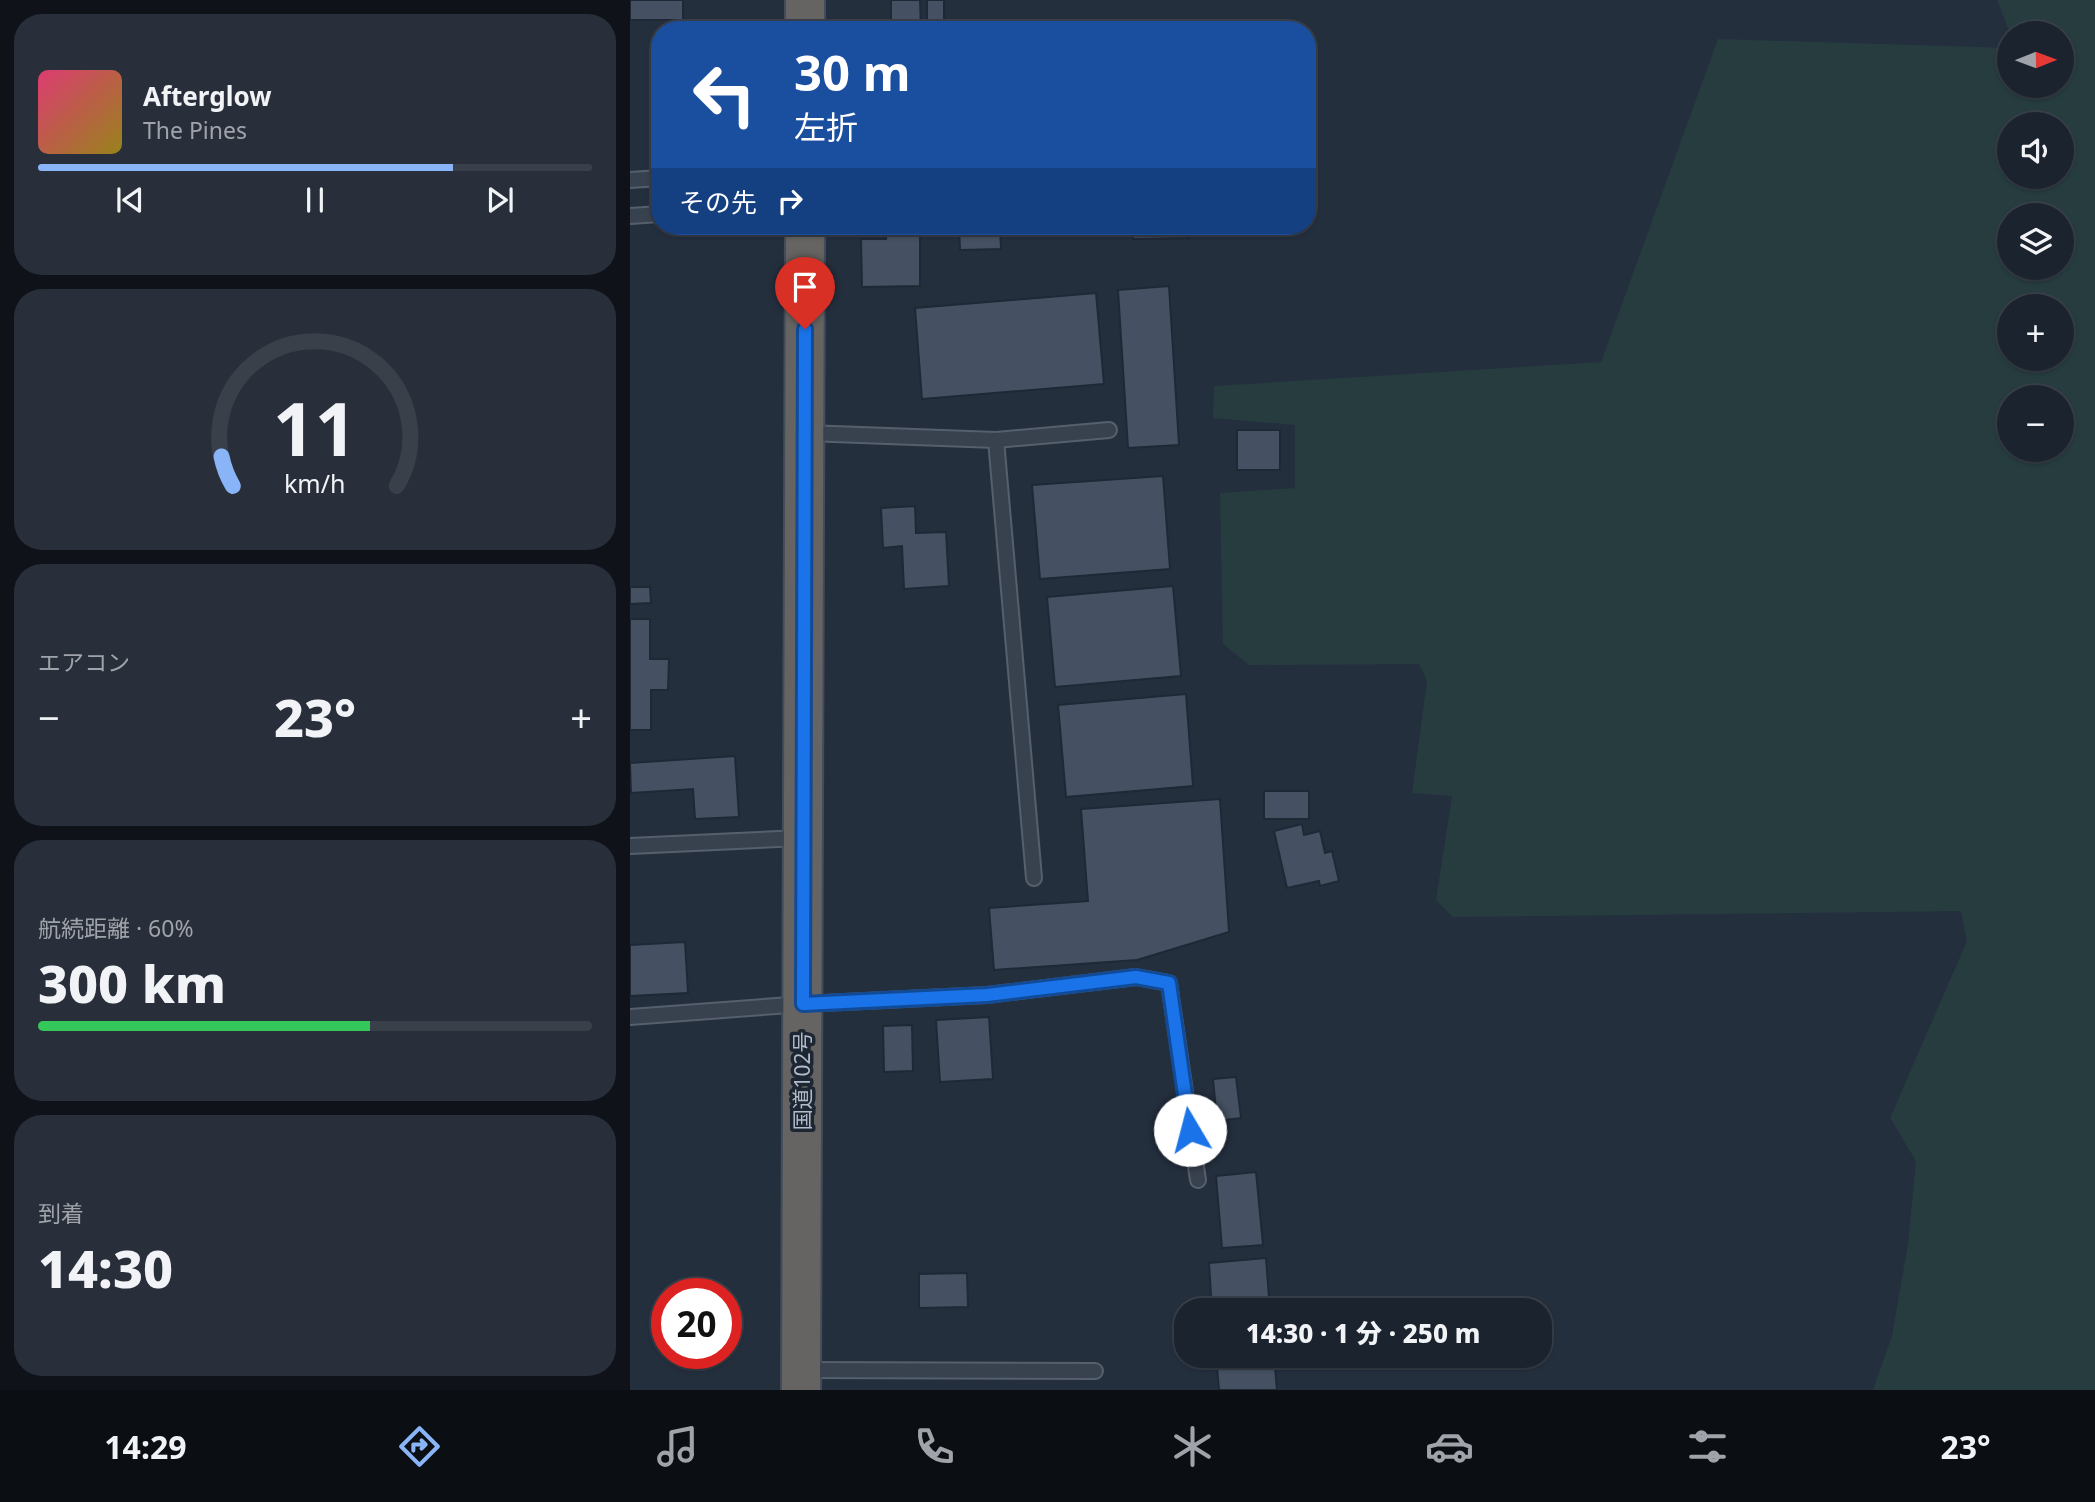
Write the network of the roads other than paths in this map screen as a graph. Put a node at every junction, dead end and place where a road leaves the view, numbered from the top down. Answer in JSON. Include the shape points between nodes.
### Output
{"nodes":[{"id":1,"x":805,"y":0,"type":"edge"},
{"id":2,"x":805,"y":21,"type":"edge"},
{"id":3,"x":651,"y":179,"type":"edge"},
{"id":4,"x":630,"y":180,"type":"edge"},
{"id":5,"x":651,"y":215,"type":"edge"},
{"id":6,"x":630,"y":216,"type":"edge"},
{"id":7,"x":805,"y":235,"type":"edge"},
{"id":8,"x":1109,"y":430,"type":"dead end"},
{"id":9,"x":805,"y":432,"type":"junction"},
{"id":10,"x":996,"y":440,"type":"junction"},
{"id":11,"x":803,"y":837,"type":"junction"},
{"id":12,"x":630,"y":846,"type":"edge"},
{"id":13,"x":1034,"y":878,"type":"dead end"},
{"id":14,"x":803,"y":1004,"type":"junction"},
{"id":15,"x":630,"y":1017,"type":"edge"},
{"id":16,"x":1198,"y":1180,"type":"dead end"},
{"id":17,"x":1095,"y":1371,"type":"dead end"},
{"id":18,"x":801,"y":1380,"type":"edge"}],
"edges":[{"from":1,"to":2,"type":"highway"},
{"from":3,"to":4,"type":"lane"},
{"from":5,"to":6,"type":"lane"},
{"from":7,"to":9,"type":"highway","name":"国道102号"},
{"from":8,"to":10,"type":"lane"},
{"from":9,"to":10,"type":"lane"},
{"from":9,"to":11,"type":"highway","name":"国道102号"},
{"from":10,"to":13,"type":"lane"},
{"from":11,"to":12,"type":"lane"},
{"from":11,"to":14,"type":"highway","name":"国道102号"},
{"from":14,"to":15,"type":"lane"},
{"from":14,"to":16,"type":"lane","via":[[987,995],[1136,977],[1169,983]]},
{"from":14,"to":18,"type":"highway","name":"国道102号"},
{"from":17,"to":18,"type":"lane"}]}
